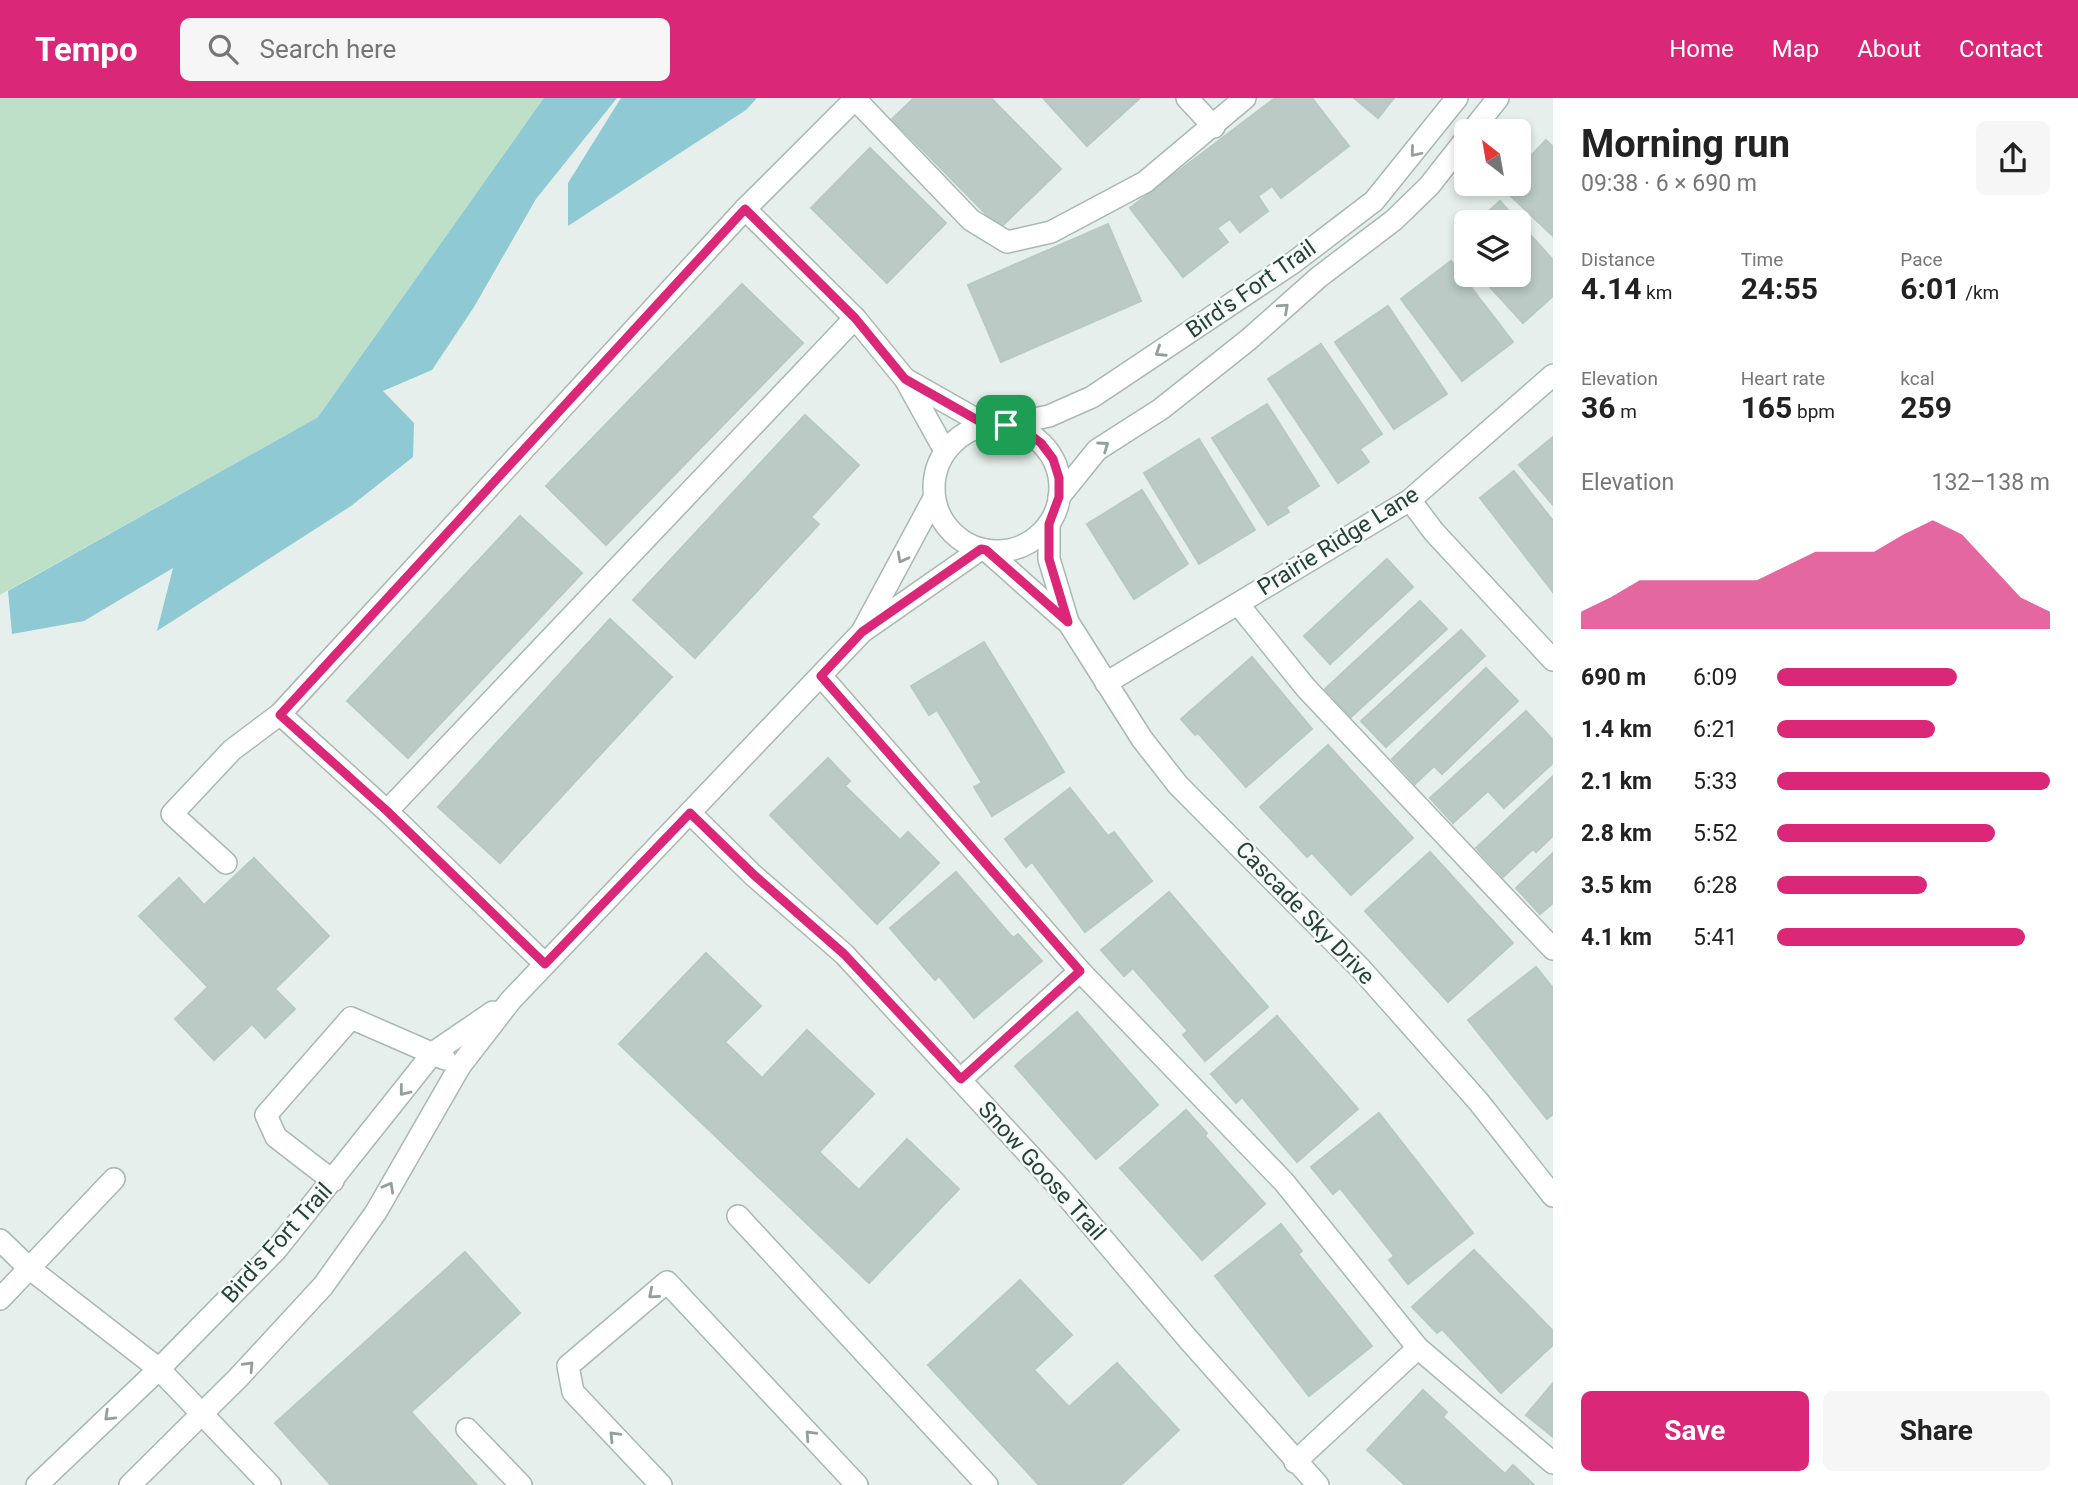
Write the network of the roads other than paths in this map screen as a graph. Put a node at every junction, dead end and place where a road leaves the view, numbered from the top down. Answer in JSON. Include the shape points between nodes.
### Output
{"nodes":[{"id":1,"x":1187,"y":98,"type":"edge"},
{"id":2,"x":1245,"y":98,"type":"edge"},
{"id":3,"x":1457,"y":98,"type":"edge"},
{"id":4,"x":1498,"y":98,"type":"edge"},
{"id":5,"x":855,"y":99,"type":"edge"},
{"id":6,"x":1481,"y":119,"type":"edge"},
{"id":7,"x":1214,"y":127,"type":"junction"},
{"id":8,"x":1454,"y":154,"type":"edge"},
{"id":9,"x":1374,"y":201,"type":"junction"},
{"id":10,"x":745,"y":209,"type":"junction"},
{"id":11,"x":1394,"y":220,"type":"junction"},
{"id":12,"x":855,"y":318,"type":"junction"},
{"id":13,"x":1553,"y":375,"type":"edge"},
{"id":14,"x":905,"y":379,"type":"junction"},
{"id":15,"x":996,"y":425,"type":"junction"},
{"id":16,"x":945,"y":451,"type":"junction"},
{"id":17,"x":1059,"y":497,"type":"junction"},
{"id":18,"x":934,"y":498,"type":"junction"},
{"id":19,"x":1410,"y":500,"type":"junction"},
{"id":20,"x":1049,"y":524,"type":"junction"},
{"id":21,"x":984,"y":550,"type":"junction"},
{"id":22,"x":1238,"y":604,"type":"junction"},
{"id":23,"x":1068,"y":622,"type":"junction"},
{"id":24,"x":862,"y":632,"type":"junction"},
{"id":25,"x":1553,"y":660,"type":"edge"},
{"id":26,"x":821,"y":676,"type":"junction"},
{"id":27,"x":1106,"y":683,"type":"junction"},
{"id":28,"x":280,"y":715,"type":"junction"},
{"id":29,"x":387,"y":811,"type":"junction"},
{"id":30,"x":690,"y":813,"type":"junction"},
{"id":31,"x":226,"y":863,"type":"dead end"},
{"id":32,"x":1553,"y":949,"type":"edge"},
{"id":33,"x":545,"y":964,"type":"junction"},
{"id":34,"x":1080,"y":971,"type":"junction"},
{"id":35,"x":511,"y":1000,"type":"junction"},
{"id":36,"x":433,"y":1053,"type":"junction"},
{"id":37,"x":460,"y":1066,"type":"junction"},
{"id":38,"x":961,"y":1079,"type":"junction"},
{"id":39,"x":114,"y":1179,"type":"dead end"},
{"id":40,"x":333,"y":1181,"type":"junction"},
{"id":41,"x":1553,"y":1196,"type":"edge"},
{"id":42,"x":738,"y":1216,"type":"dead end"},
{"id":43,"x":0,"y":1240,"type":"edge"},
{"id":44,"x":29,"y":1268,"type":"junction"},
{"id":45,"x":0,"y":1299,"type":"edge"},
{"id":46,"x":1418,"y":1348,"type":"junction"},
{"id":47,"x":159,"y":1369,"type":"junction"},
{"id":48,"x":201,"y":1414,"type":"junction"},
{"id":49,"x":467,"y":1429,"type":"dead end"},
{"id":50,"x":1295,"y":1462,"type":"junction"},
{"id":51,"x":1553,"y":1463,"type":"edge"},
{"id":52,"x":37,"y":1485,"type":"edge"},
{"id":53,"x":130,"y":1485,"type":"edge"},
{"id":54,"x":270,"y":1485,"type":"edge"},
{"id":55,"x":521,"y":1485,"type":"edge"},
{"id":56,"x":661,"y":1485,"type":"edge"},
{"id":57,"x":856,"y":1485,"type":"edge"},
{"id":58,"x":987,"y":1485,"type":"edge"},
{"id":59,"x":1318,"y":1485,"type":"edge"}],
"edges":[{"from":1,"to":7,"type":"street"},
{"from":2,"to":7,"type":"street"},
{"from":3,"to":9,"type":"street","name":"Bird's Fort Trail","one_way":true},
{"from":4,"to":6,"type":"street"},
{"from":5,"to":7,"type":"street","via":[[971,220],[1007,242],[1051,232],[1145,182]]},
{"from":5,"to":10,"type":"street"},
{"from":8,"to":11,"type":"street","name":"Bird's Fort Trail"},
{"from":9,"to":11,"type":"street"},
{"from":9,"to":15,"type":"street","name":"Bird's Fort Trail","one_way":true,"via":[[1294,262],[1092,397],[1049,416]]},
{"from":10,"to":12,"type":"street"},
{"from":10,"to":28,"type":"street"},
{"from":17,"to":11,"type":"street","name":"Bird's Fort Trail","one_way":true,"via":[[1097,450],[1161,409]]},
{"from":12,"to":14,"type":"street"},
{"from":12,"to":29,"type":"street"},
{"from":13,"to":19,"type":"street","name":"Prairie Ridge Lane"},
{"from":14,"to":15,"type":"street"},
{"from":14,"to":16,"type":"street"},
{"from":15,"to":16,"type":"street","via":[[956,439]]},
{"from":15,"to":17,"type":"street","via":[[1025,431],[1047,451],[1059,478]]},
{"from":16,"to":18,"type":"street","via":[[934,481]]},
{"from":17,"to":20,"type":"street"},
{"from":18,"to":21,"type":"street","via":[[950,531]]},
{"from":18,"to":24,"type":"street","name":"Bird's Fort Trail","one_way":true},
{"from":19,"to":22,"type":"street","name":"Prairie Ridge Lane"},
{"from":19,"to":25,"type":"street"},
{"from":20,"to":21,"type":"street","via":[[1021,546]]},
{"from":20,"to":23,"type":"street","name":"Cascade Sky Drive","via":[[1049,559]]},
{"from":21,"to":23,"type":"street","name":"Cascade Sky Drive"},
{"from":21,"to":24,"type":"street","name":"Bird's Fort Trail"},
{"from":22,"to":27,"type":"street","name":"Prairie Ridge Lane"},
{"from":22,"to":32,"type":"street","via":[[1306,688]]},
{"from":23,"to":27,"type":"street","name":"Cascade Sky Drive"},
{"from":24,"to":26,"type":"street","name":"Bird's Fort Trail"},
{"from":26,"to":30,"type":"street","name":"Bird's Fort Trail"},
{"from":26,"to":34,"type":"street"},
{"from":27,"to":41,"type":"street","name":"Cascade Sky Drive","via":[[1178,785],[1361,970],[1478,1101]]},
{"from":28,"to":29,"type":"street"},
{"from":28,"to":31,"type":"street","via":[[232,750],[172,814]]},
{"from":29,"to":33,"type":"street"},
{"from":30,"to":33,"type":"street","name":"Bird's Fort Trail"},
{"from":30,"to":38,"type":"street","name":"Snow Goose Trail","via":[[844,954]]},
{"from":33,"to":35,"type":"street","name":"Bird's Fort Trail"},
{"from":34,"to":38,"type":"street"},
{"from":34,"to":46,"type":"street","via":[[1284,1182]]},
{"from":35,"to":36,"type":"street","name":"Bird's Fort Trail"},
{"from":35,"to":37,"type":"street","name":"Bird's Fort Trail"},
{"from":36,"to":37,"type":"street"},
{"from":36,"to":40,"type":"street","name":"Bird's Fort Trail","one_way":true},
{"from":36,"to":40,"type":"street","via":[[351,1018],[265,1115],[276,1137]]},
{"from":48,"to":37,"type":"street","name":"Bird's Fort Trail","one_way":true,"via":[[323,1286],[376,1212]]},
{"from":38,"to":50,"type":"street","name":"Snow Goose Trail"},
{"from":39,"to":44,"type":"street"},
{"from":40,"to":47,"type":"street","name":"Bird's Fort Trail","via":[[276,1250]]},
{"from":42,"to":58,"type":"street"},
{"from":43,"to":44,"type":"street"},
{"from":44,"to":45,"type":"street"},
{"from":44,"to":47,"type":"street"},
{"from":46,"to":50,"type":"street"},
{"from":46,"to":51,"type":"street"},
{"from":47,"to":48,"type":"street"},
{"from":47,"to":52,"type":"street","name":"Bird's Fort Trail","one_way":true},
{"from":48,"to":53,"type":"street","name":"Bird's Fort Trail"},
{"from":48,"to":54,"type":"street"},
{"from":49,"to":55,"type":"street"},
{"from":50,"to":59,"type":"street","name":"Snow Goose Trail"},
{"from":56,"to":57,"type":"street","via":[[573,1392],[568,1366],[667,1282]]}]}
